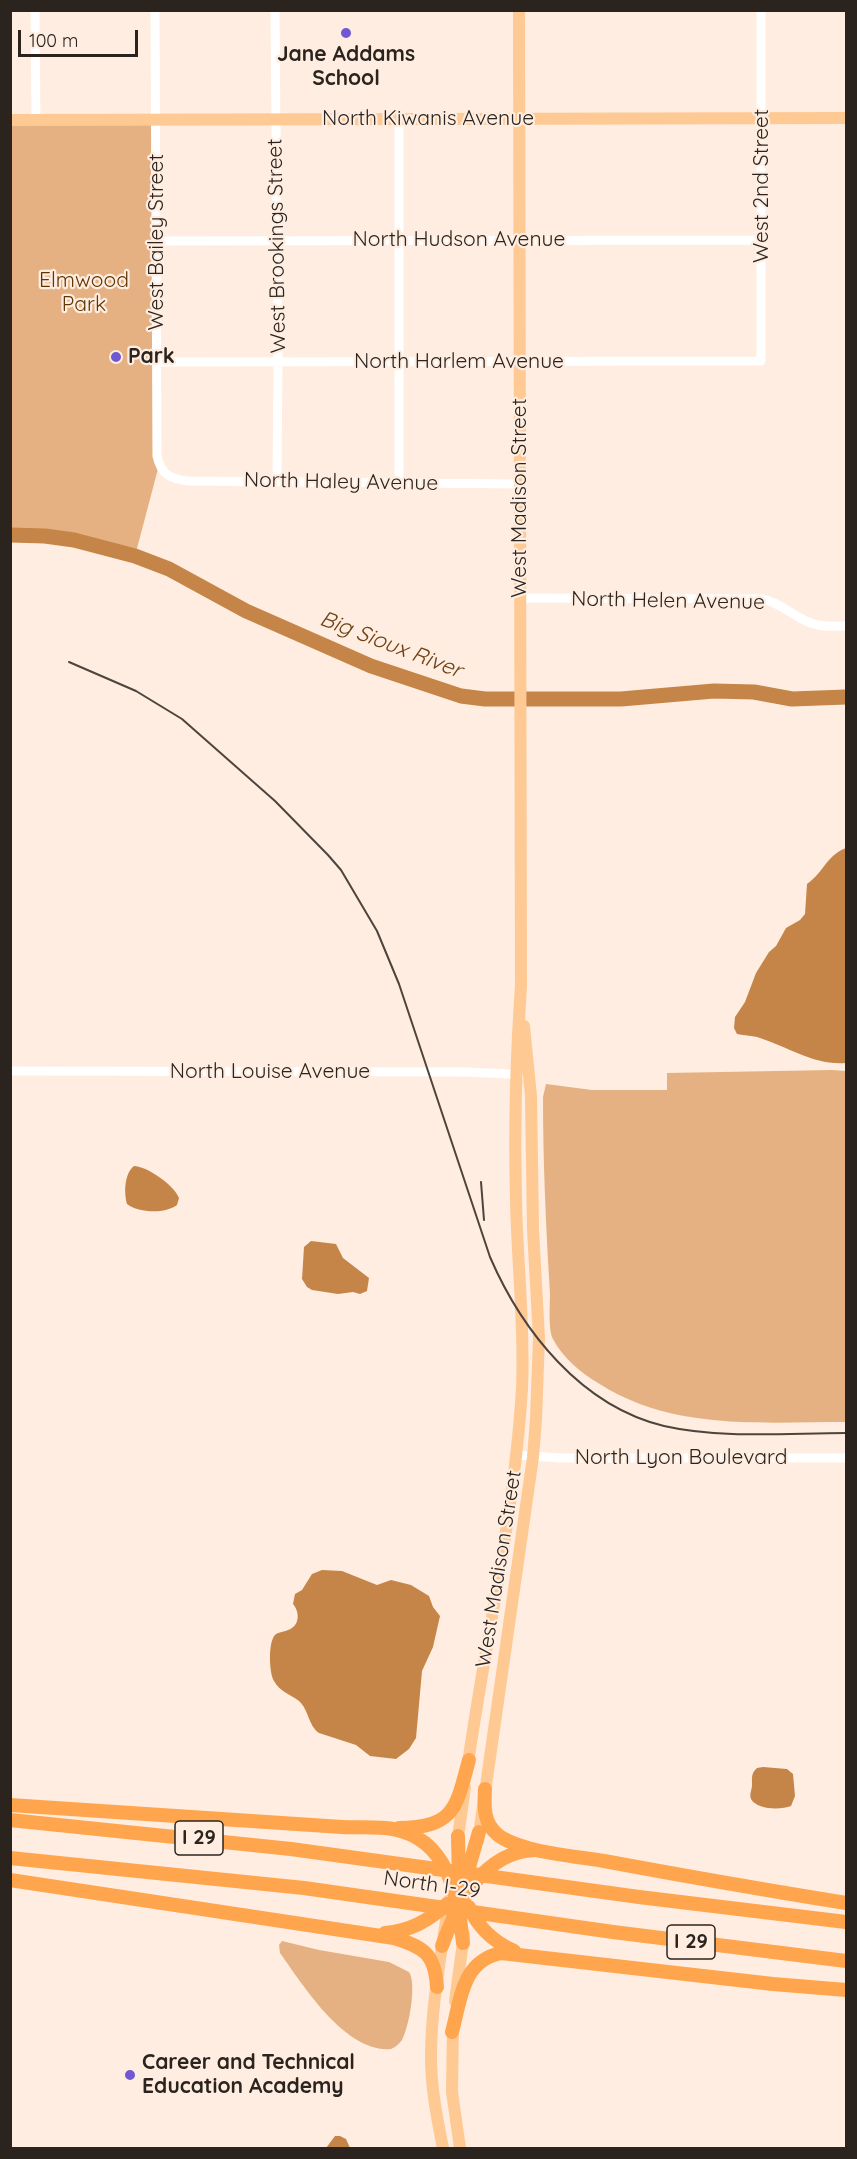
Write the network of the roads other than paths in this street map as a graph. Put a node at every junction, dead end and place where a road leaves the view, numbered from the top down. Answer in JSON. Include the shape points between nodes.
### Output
{"nodes":[{"id":1,"x":35,"y":10,"type":"edge"},
{"id":2,"x":155,"y":10,"type":"edge"},
{"id":3,"x":275,"y":10,"type":"edge"},
{"id":4,"x":519,"y":10,"type":"edge"},
{"id":5,"x":761,"y":10,"type":"edge"},
{"id":6,"x":761,"y":118,"type":"junction"},
{"id":7,"x":846,"y":118,"type":"edge"},
{"id":8,"x":520,"y":119,"type":"junction"},
{"id":9,"x":10,"y":120,"type":"edge"},
{"id":10,"x":36,"y":120,"type":"junction"},
{"id":11,"x":276,"y":120,"type":"junction"},
{"id":12,"x":399,"y":120,"type":"junction"},
{"id":13,"x":157,"y":121,"type":"junction"},
{"id":14,"x":277,"y":240,"type":"junction"},
{"id":15,"x":520,"y":240,"type":"junction"},
{"id":16,"x":762,"y":240,"type":"junction"},
{"id":17,"x":157,"y":241,"type":"junction"},
{"id":18,"x":399,"y":241,"type":"junction"},
{"id":19,"x":278,"y":361,"type":"junction"},
{"id":20,"x":520,"y":361,"type":"junction"},
{"id":21,"x":761,"y":361,"type":"joint"},
{"id":22,"x":158,"y":362,"type":"junction"},
{"id":23,"x":399,"y":363,"type":"junction"},
{"id":24,"x":163,"y":472,"type":"joint"},
{"id":25,"x":278,"y":481,"type":"junction"},
{"id":26,"x":399,"y":482,"type":"junction"},
{"id":27,"x":521,"y":484,"type":"junction"},
{"id":28,"x":520,"y":598,"type":"junction"},
{"id":29,"x":846,"y":626,"type":"edge"},
{"id":30,"x":521,"y":986,"type":"junction"},
{"id":31,"x":10,"y":1071,"type":"edge"},
{"id":32,"x":515,"y":1074,"type":"junction"},
{"id":33,"x":529,"y":1075,"type":"junction"},
{"id":34,"x":516,"y":1455,"type":"junction"},
{"id":35,"x":533,"y":1457,"type":"junction"},
{"id":36,"x":846,"y":1458,"type":"edge"},
{"id":37,"x":469,"y":1760,"type":"junction"},
{"id":38,"x":485,"y":1789,"type":"junction"},
{"id":39,"x":10,"y":1805,"type":"edge"},
{"id":40,"x":10,"y":1820,"type":"edge"},
{"id":41,"x":367,"y":1828,"type":"junction"},
{"id":42,"x":479,"y":1832,"type":"joint"},
{"id":43,"x":458,"y":1836,"type":"joint"},
{"id":44,"x":546,"y":1851,"type":"junction"},
{"id":45,"x":10,"y":1858,"type":"edge"},
{"id":46,"x":10,"y":1880,"type":"edge"},
{"id":47,"x":460,"y":1895,"type":"junction"},
{"id":48,"x":846,"y":1903,"type":"edge"},
{"id":49,"x":846,"y":1922,"type":"edge"},
{"id":50,"x":374,"y":1934,"type":"junction"},
{"id":51,"x":463,"y":1944,"type":"joint"},
{"id":52,"x":442,"y":1946,"type":"joint"},
{"id":53,"x":522,"y":1954,"type":"junction"},
{"id":54,"x":846,"y":1961,"type":"edge"},
{"id":55,"x":436,"y":1987,"type":"junction"},
{"id":56,"x":846,"y":1990,"type":"edge"},
{"id":57,"x":452,"y":2032,"type":"junction"},
{"id":58,"x":443,"y":2148,"type":"edge"},
{"id":59,"x":460,"y":2148,"type":"edge"}],
"edges":[{"from":1,"to":10,"type":"street"},
{"from":2,"to":13,"type":"street","name":"West Bailey Street"},
{"from":3,"to":11,"type":"street","name":"West Brookings Street"},
{"from":4,"to":8,"type":"main road","name":"West Madison Street"},
{"from":5,"to":6,"type":"street","name":"West 2nd Street"},
{"from":6,"to":7,"type":"main road","name":"North Kiwanis Avenue"},
{"from":6,"to":8,"type":"main road","name":"North Kiwanis Avenue"},
{"from":6,"to":16,"type":"street","name":"West 2nd Street"},
{"from":8,"to":12,"type":"main road","name":"North Kiwanis Avenue"},
{"from":8,"to":15,"type":"main road","name":"West Madison Street"},
{"from":9,"to":10,"type":"main road","name":"North Kiwanis Avenue"},
{"from":10,"to":13,"type":"main road","name":"North Kiwanis Avenue"},
{"from":11,"to":12,"type":"main road","name":"North Kiwanis Avenue"},
{"from":11,"to":13,"type":"main road","name":"North Kiwanis Avenue"},
{"from":11,"to":14,"type":"street","name":"West Brookings Street"},
{"from":12,"to":18,"type":"street"},
{"from":13,"to":17,"type":"street","name":"West Bailey Street"},
{"from":14,"to":17,"type":"street","name":"North Hudson Avenue"},
{"from":14,"to":18,"type":"street","name":"North Hudson Avenue"},
{"from":14,"to":19,"type":"street","name":"West Brookings Street"},
{"from":15,"to":16,"type":"street","name":"North Hudson Avenue"},
{"from":15,"to":18,"type":"street","name":"North Hudson Avenue"},
{"from":15,"to":20,"type":"main road","name":"West Madison Street"},
{"from":16,"to":21,"type":"street","name":"West 2nd Street"},
{"from":17,"to":22,"type":"street","name":"West Bailey Street"},
{"from":18,"to":23,"type":"street"},
{"from":19,"to":22,"type":"street","name":"North Harlem Avenue"},
{"from":19,"to":23,"type":"street","name":"North Harlem Avenue"},
{"from":19,"to":25,"type":"street","name":"West Brookings Street"},
{"from":20,"to":21,"type":"street","name":"North Harlem Avenue"},
{"from":20,"to":23,"type":"street","name":"North Harlem Avenue"},
{"from":20,"to":27,"type":"main road","name":"West Madison Street"},
{"from":22,"to":24,"type":"street","name":"West Bailey Street","via":[[157,456]]},
{"from":23,"to":26,"type":"street"},
{"from":24,"to":25,"type":"street","name":"North Haley Avenue","via":[[188,481]]},
{"from":25,"to":26,"type":"street","name":"North Haley Avenue"},
{"from":26,"to":27,"type":"street","name":"North Haley Avenue"},
{"from":27,"to":28,"type":"main road","name":"West Madison Street"},
{"from":28,"to":29,"type":"street","name":"North Helen Avenue","via":[[760,599],[779,604],[818,625]]},
{"from":28,"to":30,"type":"main road","name":"West Madison Street"},
{"from":30,"to":32,"type":"main road","name":"West Madison Street"},
{"from":30,"to":33,"type":"main road","name":"West Madison Street"},
{"from":31,"to":32,"type":"street","name":"North Louise Avenue"},
{"from":32,"to":33,"type":"street","name":"North Louise Avenue"},
{"from":32,"to":34,"type":"main road","name":"West Madison Street","via":[[522,1339]]},
{"from":33,"to":35,"type":"main road","name":"West Madison Street","via":[[539,1338]]},
{"from":34,"to":35,"type":"street","name":"North Lyon Boulevard"},
{"from":34,"to":37,"type":"main road","name":"West Madison Street"},
{"from":35,"to":36,"type":"street","name":"North Lyon Boulevard"},
{"from":35,"to":38,"type":"main road","name":"West Madison Street"},
{"from":37,"to":41,"type":"highway","via":[[456,1803],[439,1822],[421,1827]]},
{"from":37,"to":43,"type":"main road","name":"West Madison Street"},
{"from":38,"to":42,"type":"main road","name":"West Madison Street"},
{"from":38,"to":44,"type":"highway","via":[[485,1813],[493,1830],[511,1842]]},
{"from":39,"to":41,"type":"highway"},
{"from":40,"to":49,"type":"highway","name":"North I-29","number":"I 29","via":[[193,1837]]},
{"from":41,"to":47,"type":"highway","via":[[391,1828],[418,1839],[438,1857]]},
{"from":42,"to":47,"type":"highway"},
{"from":43,"to":47,"type":"highway"},
{"from":44,"to":47,"type":"highway","via":[[523,1851],[507,1857]]},
{"from":44,"to":48,"type":"highway"},
{"from":45,"to":54,"type":"highway","name":"North I-29","number":"I 29","via":[[195,1875]]},
{"from":46,"to":50,"type":"highway"},
{"from":47,"to":50,"type":"highway","via":[[414,1927]]},
{"from":47,"to":51,"type":"highway"},
{"from":47,"to":52,"type":"highway"},
{"from":47,"to":53,"type":"highway","via":[[491,1937]]},
{"from":50,"to":55,"type":"highway","via":[[407,1941],[422,1949],[433,1962]]},
{"from":51,"to":57,"type":"main road"},
{"from":52,"to":55,"type":"main road"},
{"from":53,"to":56,"type":"highway"},
{"from":53,"to":57,"type":"highway","via":[[493,1955],[473,1968]]},
{"from":55,"to":58,"type":"main road","via":[[431,2067]]},
{"from":57,"to":59,"type":"main road","via":[[452,2092]]}]}
